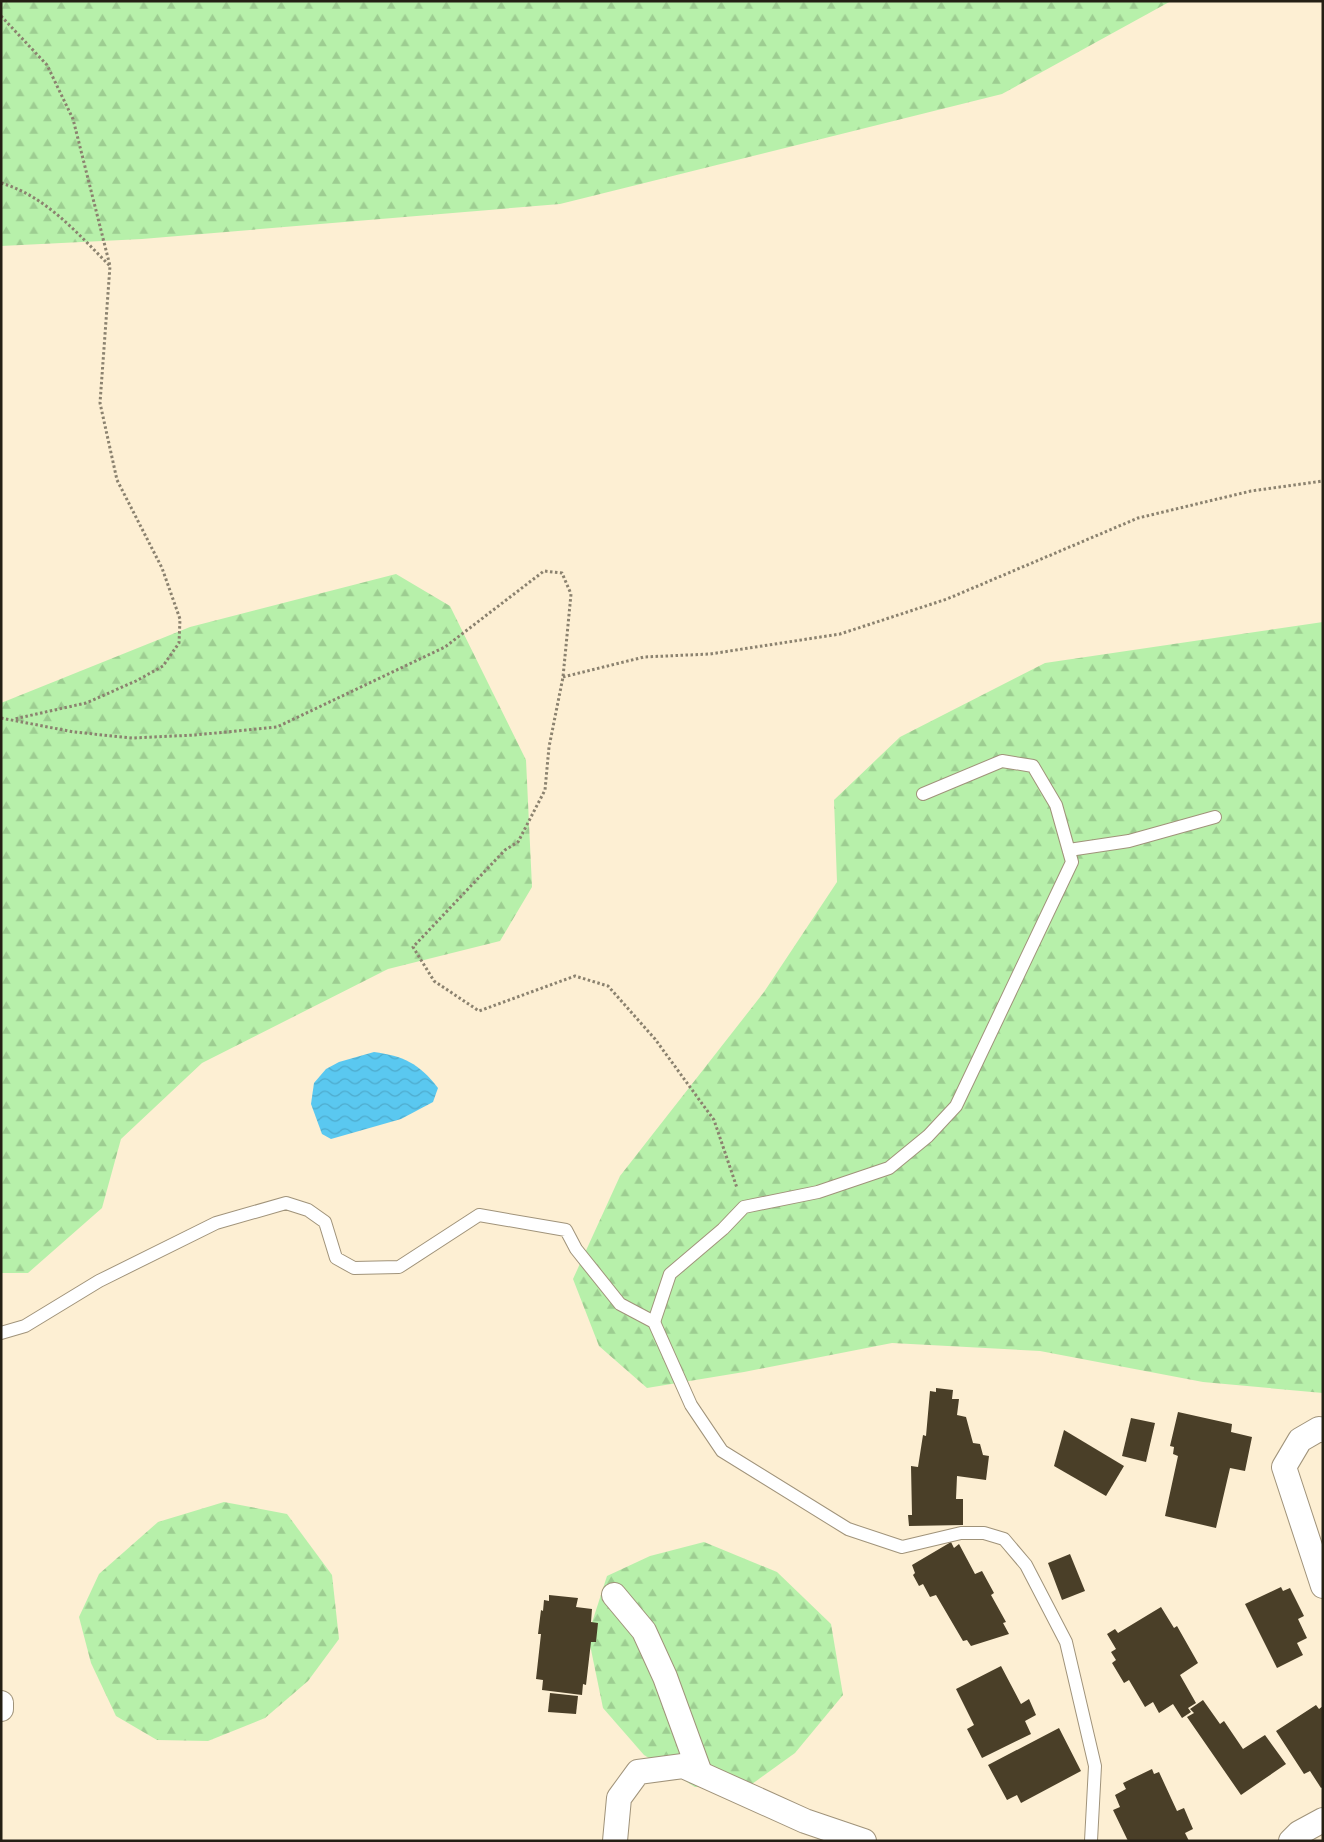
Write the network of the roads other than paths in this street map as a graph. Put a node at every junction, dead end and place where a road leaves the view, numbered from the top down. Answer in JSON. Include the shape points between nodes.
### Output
{"nodes":[{"id":1,"x":923,"y":794,"type":"dead end"},
{"id":2,"x":1214,"y":817,"type":"dead end"},
{"id":3,"x":1070,"y":850,"type":"junction"},
{"id":4,"x":654,"y":1322,"type":"junction"},
{"id":5,"x":1,"y":1333,"type":"edge"},
{"id":6,"x":1323,"y":1430,"type":"edge"},
{"id":7,"x":1323,"y":1586,"type":"edge"},
{"id":8,"x":614,"y":1595,"type":"dead end"},
{"id":9,"x":1,"y":1703,"type":"edge"},
{"id":10,"x":1,"y":1710,"type":"edge"},
{"id":11,"x":700,"y":1773,"type":"junction"},
{"id":12,"x":1323,"y":1820,"type":"edge"},
{"id":13,"x":615,"y":1841,"type":"edge"},
{"id":14,"x":864,"y":1841,"type":"edge"},
{"id":15,"x":1091,"y":1841,"type":"edge"},
{"id":16,"x":1291,"y":1841,"type":"edge"}],
"edges":[{"from":1,"to":3,"type":"lane","via":[[1002,761],[1033,766],[1056,805]]},
{"from":2,"to":3,"type":"lane","via":[[1129,841]]},
{"from":3,"to":4,"type":"lane","via":[[1072,862],[956,1106],[928,1136],[889,1168],[818,1192],[744,1207],[670,1274]]},
{"from":4,"to":5,"type":"lane","via":[[620,1304],[576,1249],[566,1230],[479,1215],[399,1267],[354,1268],[336,1258],[325,1222],[308,1210],[286,1203],[216,1223],[99,1281],[25,1326]]},
{"from":4,"to":15,"type":"lane","via":[[691,1406],[722,1451],[848,1529],[902,1547],[961,1533],[984,1533],[1004,1539],[1026,1565],[1066,1642],[1095,1766]]},
{"from":6,"to":7,"type":"street","via":[[1319,1429],[1300,1440],[1284,1467]]},
{"from":8,"to":11,"type":"street","via":[[644,1630]]},
{"from":9,"to":10,"type":"street"},
{"from":11,"to":13,"type":"street","via":[[683,1766],[638,1772],[619,1798]]},
{"from":11,"to":14,"type":"street","via":[[805,1821]]},
{"from":12,"to":16,"type":"street"}]}
